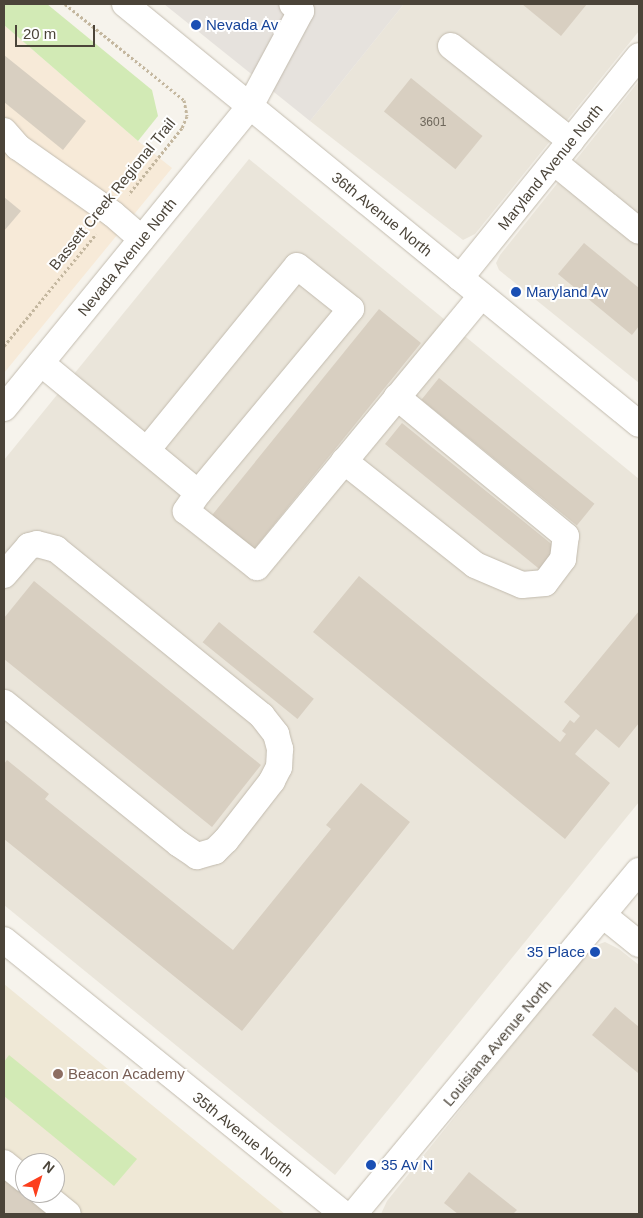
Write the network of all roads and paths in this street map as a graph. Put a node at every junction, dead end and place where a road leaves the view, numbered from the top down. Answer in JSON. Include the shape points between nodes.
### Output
{"nodes":[{"id":1,"x":65,"y":4,"type":"edge"},
{"id":2,"x":125,"y":4,"type":"edge"},
{"id":3,"x":300,"y":6,"type":"edge"},
{"id":4,"x":451,"y":46,"type":"dead end"},
{"id":5,"x":639,"y":56,"type":"edge"},
{"id":6,"x":250,"y":106,"type":"junction"},
{"id":7,"x":4,"y":132,"type":"edge"},
{"id":8,"x":571,"y":141,"type":"junction"},
{"id":9,"x":554,"y":162,"type":"junction"},
{"id":10,"x":113,"y":214,"type":"junction"},
{"id":11,"x":639,"y":231,"type":"edge"},
{"id":12,"x":142,"y":239,"type":"junction"},
{"id":13,"x":460,"y":278,"type":"junction"},
{"id":14,"x":481,"y":296,"type":"junction"},
{"id":15,"x":4,"y":346,"type":"edge"},
{"id":16,"x":41,"y":363,"type":"junction"},
{"id":17,"x":397,"y":397,"type":"junction"},
{"id":18,"x":4,"y":408,"type":"edge"},
{"id":19,"x":639,"y":424,"type":"edge"},
{"id":20,"x":147,"y":450,"type":"junction"},
{"id":21,"x":344,"y":462,"type":"junction"},
{"id":22,"x":198,"y":493,"type":"junction"},
{"id":23,"x":4,"y":575,"type":"edge"},
{"id":24,"x":4,"y":703,"type":"edge"},
{"id":25,"x":639,"y":871,"type":"edge"},
{"id":26,"x":603,"y":915,"type":"junction"},
{"id":27,"x":4,"y":940,"type":"edge"},
{"id":28,"x":639,"y":944,"type":"edge"},
{"id":29,"x":4,"y":1162,"type":"edge"},
{"id":30,"x":15,"y":1171,"type":"edge"},
{"id":31,"x":54,"y":1203,"type":"edge"},
{"id":32,"x":68,"y":1214,"type":"edge"},
{"id":33,"x":342,"y":1214,"type":"edge"},
{"id":34,"x":354,"y":1214,"type":"edge"}],
"edges":[{"from":1,"to":10,"type":"path","name":"Bassett Creek Regional Trail","via":[[184,100],[187,116],[182,128]]},
{"from":2,"to":6,"type":"street","name":"36th Avenue North"},
{"from":3,"to":6,"type":"street","name":"Nevada Avenue North"},
{"from":4,"to":8,"type":"street"},
{"from":5,"to":8,"type":"street","name":"Maryland Avenue North"},
{"from":6,"to":12,"type":"street","name":"Nevada Avenue North"},
{"from":6,"to":13,"type":"street","name":"36th Avenue North"},
{"from":7,"to":10,"type":"street","via":[[18,147]]},
{"from":8,"to":9,"type":"street","name":"Maryland Avenue North"},
{"from":9,"to":11,"type":"street"},
{"from":9,"to":13,"type":"street","name":"Maryland Avenue North"},
{"from":10,"to":12,"type":"street"},
{"from":10,"to":15,"type":"path","name":"Bassett Creek Regional Trail"},
{"from":12,"to":16,"type":"street","name":"Nevada Avenue North"},
{"from":13,"to":14,"type":"street","name":"36th Avenue North"},
{"from":14,"to":17,"type":"street"},
{"from":14,"to":19,"type":"street","name":"36th Avenue North"},
{"from":16,"to":18,"type":"street","name":"Nevada Avenue North"},
{"from":16,"to":20,"type":"street"},
{"from":17,"to":21,"type":"street"},
{"from":17,"to":21,"type":"street","via":[[566,536],[563,559],[545,583],[522,585],[475,565]]},
{"from":20,"to":22,"type":"street"},
{"from":20,"to":22,"type":"street","via":[[296,266],[351,309]]},
{"from":21,"to":22,"type":"street","via":[[257,567],[186,511]]},
{"from":23,"to":24,"type":"street","via":[[29,546],[37,544],[56,548],[262,716],[276,734],[280,749],[279,767],[272,781],[226,840],[215,851],[197,856]]},
{"from":25,"to":26,"type":"street","name":"Louisiana Avenue North"},
{"from":26,"to":28,"type":"street"},
{"from":26,"to":34,"type":"street","name":"Louisiana Avenue North"},
{"from":27,"to":33,"type":"street","name":"35th Avenue North"},
{"from":29,"to":30,"type":"street"},
{"from":31,"to":32,"type":"street"}]}
